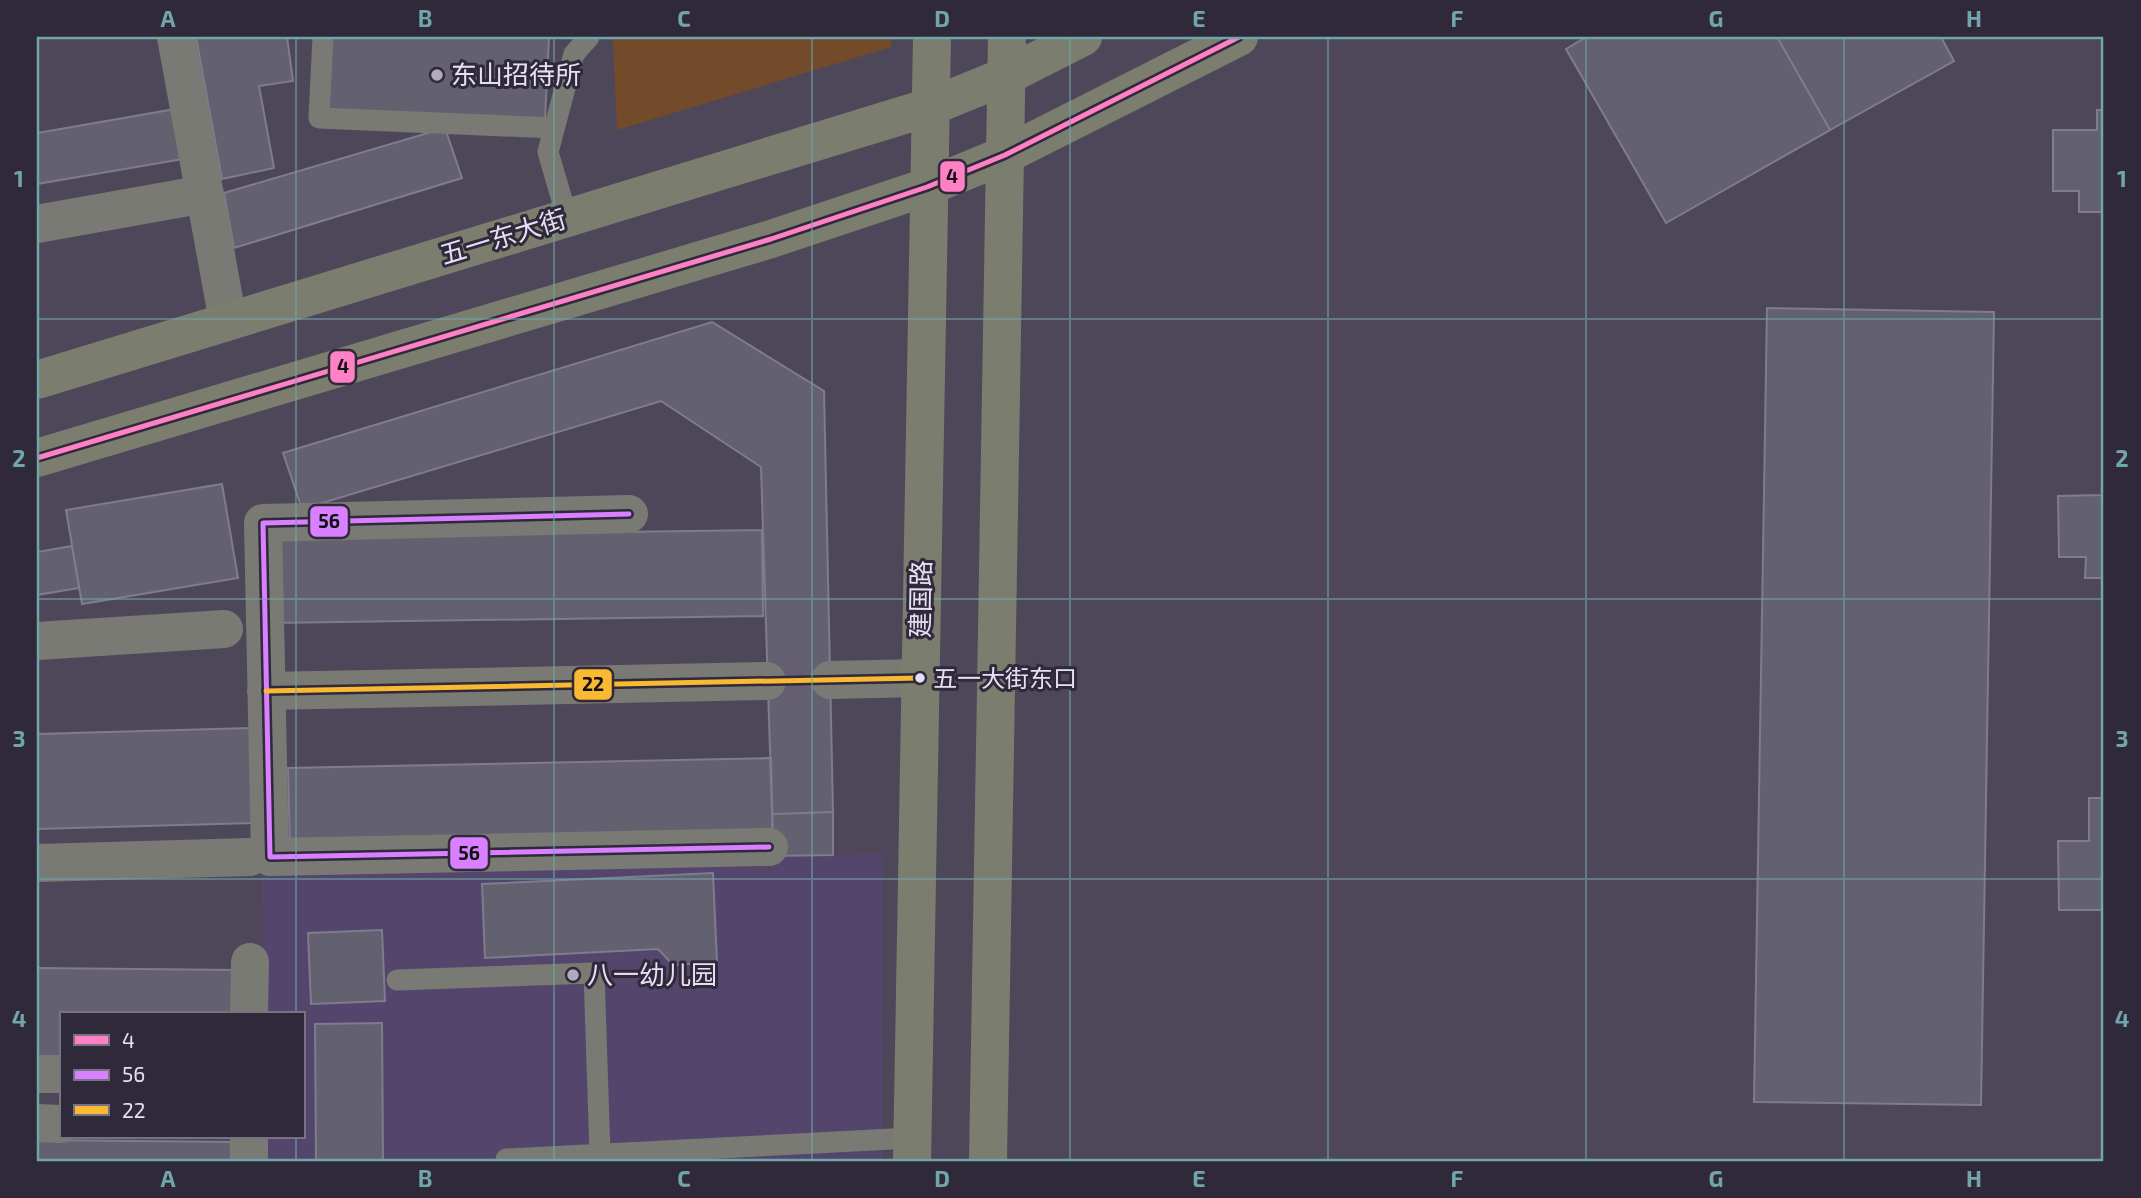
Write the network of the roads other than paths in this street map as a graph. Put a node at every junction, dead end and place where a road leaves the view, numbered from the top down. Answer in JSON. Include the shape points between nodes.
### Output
{"nodes":[{"id":1,"x":176,"y":37,"type":"edge"},
{"id":2,"x":323,"y":37,"type":"edge"},
{"id":3,"x":589,"y":37,"type":"edge"},
{"id":4,"x":932,"y":37,"type":"edge"},
{"id":5,"x":1007,"y":37,"type":"edge"},
{"id":6,"x":1083,"y":37,"type":"edge"},
{"id":7,"x":1239,"y":37,"type":"edge"},
{"id":8,"x":1006,"y":76,"type":"junction"},
{"id":9,"x":930,"y":107,"type":"junction"},
{"id":10,"x":554,"y":128,"type":"junction"},
{"id":11,"x":1005,"y":155,"type":"junction"},
{"id":12,"x":927,"y":187,"type":"junction"},
{"id":13,"x":205,"y":194,"type":"junction"},
{"id":14,"x":568,"y":217,"type":"junction"},
{"id":15,"x":37,"y":224,"type":"edge"},
{"id":16,"x":228,"y":321,"type":"junction"},
{"id":17,"x":37,"y":380,"type":"edge"},
{"id":18,"x":37,"y":458,"type":"edge"},
{"id":19,"x":629,"y":514,"type":"dead end"},
{"id":20,"x":224,"y":629,"type":"dead end"},
{"id":21,"x":37,"y":641,"type":"edge"},
{"id":22,"x":920,"y":678,"type":"junction"},
{"id":23,"x":830,"y":680,"type":"tunnel mouth"},
{"id":24,"x":767,"y":681,"type":"tunnel mouth"},
{"id":25,"x":266,"y":691,"type":"junction"},
{"id":26,"x":769,"y":847,"type":"dead end"},
{"id":27,"x":250,"y":857,"type":"dead end"},
{"id":28,"x":37,"y":863,"type":"edge"},
{"id":29,"x":250,"y":962,"type":"dead end"},
{"id":30,"x":397,"y":980,"type":"dead end"},
{"id":31,"x":249,"y":1012,"type":"edge"},
{"id":32,"x":37,"y":1074,"type":"edge"},
{"id":33,"x":60,"y":1074,"type":"edge"},
{"id":34,"x":37,"y":1124,"type":"edge"},
{"id":35,"x":60,"y":1124,"type":"edge"},
{"id":36,"x":249,"y":1138,"type":"edge"},
{"id":37,"x":912,"y":1150,"type":"edge"},
{"id":38,"x":600,"y":1154,"type":"junction"},
{"id":39,"x":506,"y":1159,"type":"dead end"},
{"id":40,"x":249,"y":1161,"type":"edge"},
{"id":41,"x":988,"y":1161,"type":"edge"}],
"edges":[{"from":1,"to":13,"type":"street"},
{"from":2,"to":10,"type":"lane","via":[[319,118]]},
{"from":3,"to":10,"type":"lane","via":[[573,54]]},
{"from":4,"to":9,"type":"main road","name":"建国路"},
{"from":5,"to":8,"type":"main road"},
{"from":6,"to":8,"type":"main road","name":"五一东大街"},
{"from":7,"to":11,"type":"main road"},
{"from":8,"to":9,"type":"main road","name":"五一东大街"},
{"from":8,"to":11,"type":"main road"},
{"from":9,"to":12,"type":"main road","name":"建国路"},
{"from":9,"to":14,"type":"main road","name":"五一东大街"},
{"from":10,"to":14,"type":"lane","via":[[548,152]]},
{"from":11,"to":12,"type":"main road"},
{"from":11,"to":41,"type":"main road"},
{"from":12,"to":18,"type":"main road","via":[[771,239]]},
{"from":12,"to":22,"type":"main road","name":"建国路"},
{"from":13,"to":15,"type":"street"},
{"from":13,"to":16,"type":"street"},
{"from":14,"to":16,"type":"main road","name":"五一东大街"},
{"from":16,"to":17,"type":"main road","name":"五一东大街"},
{"from":19,"to":25,"type":"street","via":[[263,523]]},
{"from":20,"to":21,"type":"street"},
{"from":22,"to":23,"type":"street"},
{"from":22,"to":37,"type":"main road","name":"建国路"},
{"from":24,"to":25,"type":"street"},
{"from":25,"to":26,"type":"street","via":[[270,857]]},
{"from":27,"to":28,"type":"street"},
{"from":29,"to":31,"type":"street"},
{"from":30,"to":38,"type":"lane","via":[[594,973]]},
{"from":32,"to":33,"type":"street"},
{"from":34,"to":35,"type":"street"},
{"from":36,"to":40,"type":"street"},
{"from":37,"to":38,"type":"lane"},
{"from":38,"to":39,"type":"lane"}]}
